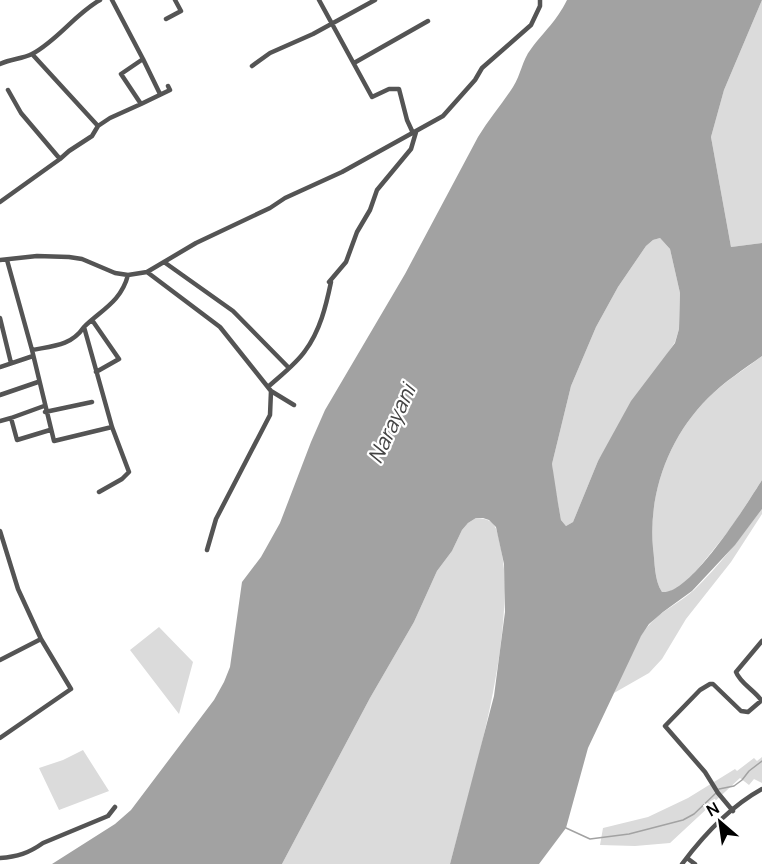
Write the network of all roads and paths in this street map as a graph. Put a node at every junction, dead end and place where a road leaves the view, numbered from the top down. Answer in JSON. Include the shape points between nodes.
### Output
{"nodes":[{"id":1,"x":100,"y":0,"type":"edge"},
{"id":2,"x":112,"y":0,"type":"edge"},
{"id":3,"x":175,"y":0,"type":"edge"},
{"id":4,"x":319,"y":0,"type":"edge"},
{"id":5,"x":375,"y":0,"type":"edge"},
{"id":6,"x":540,"y":0,"type":"edge"},
{"id":7,"x":166,"y":19,"type":"dead end"},
{"id":8,"x":428,"y":21,"type":"dead end"},
{"id":9,"x":332,"y":24,"type":"junction"},
{"id":10,"x":32,"y":54,"type":"junction"},
{"id":11,"x":142,"y":58,"type":"junction"},
{"id":12,"x":354,"y":63,"type":"junction"},
{"id":13,"x":0,"y":64,"type":"edge"},
{"id":14,"x":252,"y":66,"type":"dead end"},
{"id":15,"x":168,"y":86,"type":"dead end"},
{"id":16,"x":8,"y":90,"type":"dead end"},
{"id":17,"x":160,"y":94,"type":"junction"},
{"id":18,"x":141,"y":104,"type":"junction"},
{"id":19,"x":98,"y":126,"type":"junction"},
{"id":20,"x":415,"y":132,"type":"junction"},
{"id":21,"x":60,"y":159,"type":"junction"},
{"id":22,"x":0,"y":202,"type":"edge"},
{"id":23,"x":0,"y":260,"type":"edge"},
{"id":24,"x":7,"y":260,"type":"junction"},
{"id":25,"x":164,"y":262,"type":"junction"},
{"id":26,"x":147,"y":272,"type":"junction"},
{"id":27,"x":129,"y":275,"type":"junction"},
{"id":28,"x":0,"y":318,"type":"edge"},
{"id":29,"x":92,"y":320,"type":"junction"},
{"id":30,"x":84,"y":327,"type":"junction"},
{"id":31,"x":32,"y":353,"type":"junction"},
{"id":32,"x":11,"y":363,"type":"junction"},
{"id":33,"x":0,"y":367,"type":"edge"},
{"id":34,"x":289,"y":368,"type":"junction"},
{"id":35,"x":96,"y":372,"type":"junction"},
{"id":36,"x":38,"y":382,"type":"junction"},
{"id":37,"x":270,"y":389,"type":"junction"},
{"id":38,"x":0,"y":395,"type":"edge"},
{"id":39,"x":92,"y":402,"type":"dead end"},
{"id":40,"x":294,"y":405,"type":"dead end"},
{"id":41,"x":44,"y":406,"type":"junction"},
{"id":42,"x":45,"y":412,"type":"junction"},
{"id":43,"x":11,"y":418,"type":"junction"},
{"id":44,"x":0,"y":421,"type":"edge"},
{"id":45,"x":112,"y":427,"type":"junction"},
{"id":46,"x":50,"y":430,"type":"junction"},
{"id":47,"x":99,"y":492,"type":"dead end"},
{"id":48,"x":0,"y":531,"type":"edge"},
{"id":49,"x":3,"y":550,"type":"edge"},
{"id":50,"x":207,"y":550,"type":"dead end"},
{"id":51,"x":41,"y":639,"type":"junction"},
{"id":52,"x":762,"y":641,"type":"edge"},
{"id":53,"x":0,"y":660,"type":"edge"},
{"id":54,"x":761,"y":700,"type":"edge"},
{"id":55,"x":0,"y":738,"type":"edge"},
{"id":56,"x":762,"y":789,"type":"edge"},
{"id":57,"x":756,"y":793,"type":"junction"},
{"id":58,"x":762,"y":797,"type":"edge"},
{"id":59,"x":115,"y":807,"type":"dead end"},
{"id":60,"x":733,"y":811,"type":"junction"},
{"id":61,"x":0,"y":858,"type":"edge"},
{"id":62,"x":687,"y":858,"type":"junction"},
{"id":63,"x":682,"y":864,"type":"edge"},
{"id":64,"x":695,"y":864,"type":"edge"}],
"edges":[{"from":1,"to":10,"type":"street"},
{"from":2,"to":11,"type":"street"},
{"from":3,"to":7,"type":"street","via":[[181,11]]},
{"from":4,"to":9,"type":"street"},
{"from":5,"to":9,"type":"street"},
{"from":6,"to":20,"type":"street","via":[[531,25],[482,68],[443,116]]},
{"from":8,"to":12,"type":"street"},
{"from":9,"to":12,"type":"street"},
{"from":9,"to":14,"type":"street","via":[[270,53]]},
{"from":10,"to":13,"type":"street"},
{"from":10,"to":19,"type":"street"},
{"from":11,"to":17,"type":"street"},
{"from":11,"to":18,"type":"street","via":[[121,73]]},
{"from":12,"to":20,"type":"street","via":[[372,97],[399,89],[407,120]]},
{"from":15,"to":17,"type":"street","via":[[170,90]]},
{"from":16,"to":21,"type":"street"},
{"from":17,"to":18,"type":"street"},
{"from":18,"to":19,"type":"street"},
{"from":19,"to":21,"type":"street","via":[[92,136]]},
{"from":20,"to":25,"type":"street"},
{"from":20,"to":34,"type":"street","via":[[411,149],[377,190],[346,262],[330,281],[325,312],[311,342]]},
{"from":21,"to":22,"type":"street"},
{"from":23,"to":24,"type":"street"},
{"from":24,"to":27,"type":"street","via":[[75,257]]},
{"from":24,"to":31,"type":"street"},
{"from":25,"to":26,"type":"street"},
{"from":25,"to":34,"type":"street","via":[[233,311]]},
{"from":26,"to":27,"type":"street"},
{"from":26,"to":37,"type":"street","via":[[220,327]]},
{"from":27,"to":29,"type":"street","via":[[113,303]]},
{"from":28,"to":32,"type":"street"},
{"from":29,"to":30,"type":"street"},
{"from":29,"to":35,"type":"street","via":[[119,359]]},
{"from":30,"to":31,"type":"street","via":[[70,342]]},
{"from":30,"to":35,"type":"street"},
{"from":31,"to":32,"type":"street"},
{"from":31,"to":36,"type":"street"},
{"from":32,"to":33,"type":"street"},
{"from":34,"to":37,"type":"street"},
{"from":35,"to":45,"type":"street"},
{"from":36,"to":38,"type":"street"},
{"from":36,"to":41,"type":"street"},
{"from":37,"to":40,"type":"street"},
{"from":37,"to":50,"type":"street","via":[[270,415],[216,519]]},
{"from":39,"to":42,"type":"street"},
{"from":41,"to":42,"type":"street"},
{"from":41,"to":43,"type":"street"},
{"from":42,"to":46,"type":"street"},
{"from":43,"to":44,"type":"street"},
{"from":43,"to":46,"type":"street","via":[[16,440]]},
{"from":45,"to":46,"type":"street","via":[[54,441]]},
{"from":45,"to":47,"type":"street","via":[[129,472]]},
{"from":48,"to":49,"type":"street"},
{"from":49,"to":51,"type":"street"},
{"from":51,"to":53,"type":"street"},
{"from":51,"to":55,"type":"street","via":[[71,689]]},
{"from":52,"to":54,"type":"street","via":[[736,672]]},
{"from":54,"to":60,"type":"street","via":[[747,712],[741,711],[710,684],[665,726]]},
{"from":56,"to":57,"type":"street"},
{"from":57,"to":58,"type":"street"},
{"from":57,"to":60,"type":"street"},
{"from":59,"to":61,"type":"street","via":[[108,816],[25,854]]},
{"from":60,"to":62,"type":"street"},
{"from":62,"to":63,"type":"street"},
{"from":62,"to":64,"type":"street"}]}
